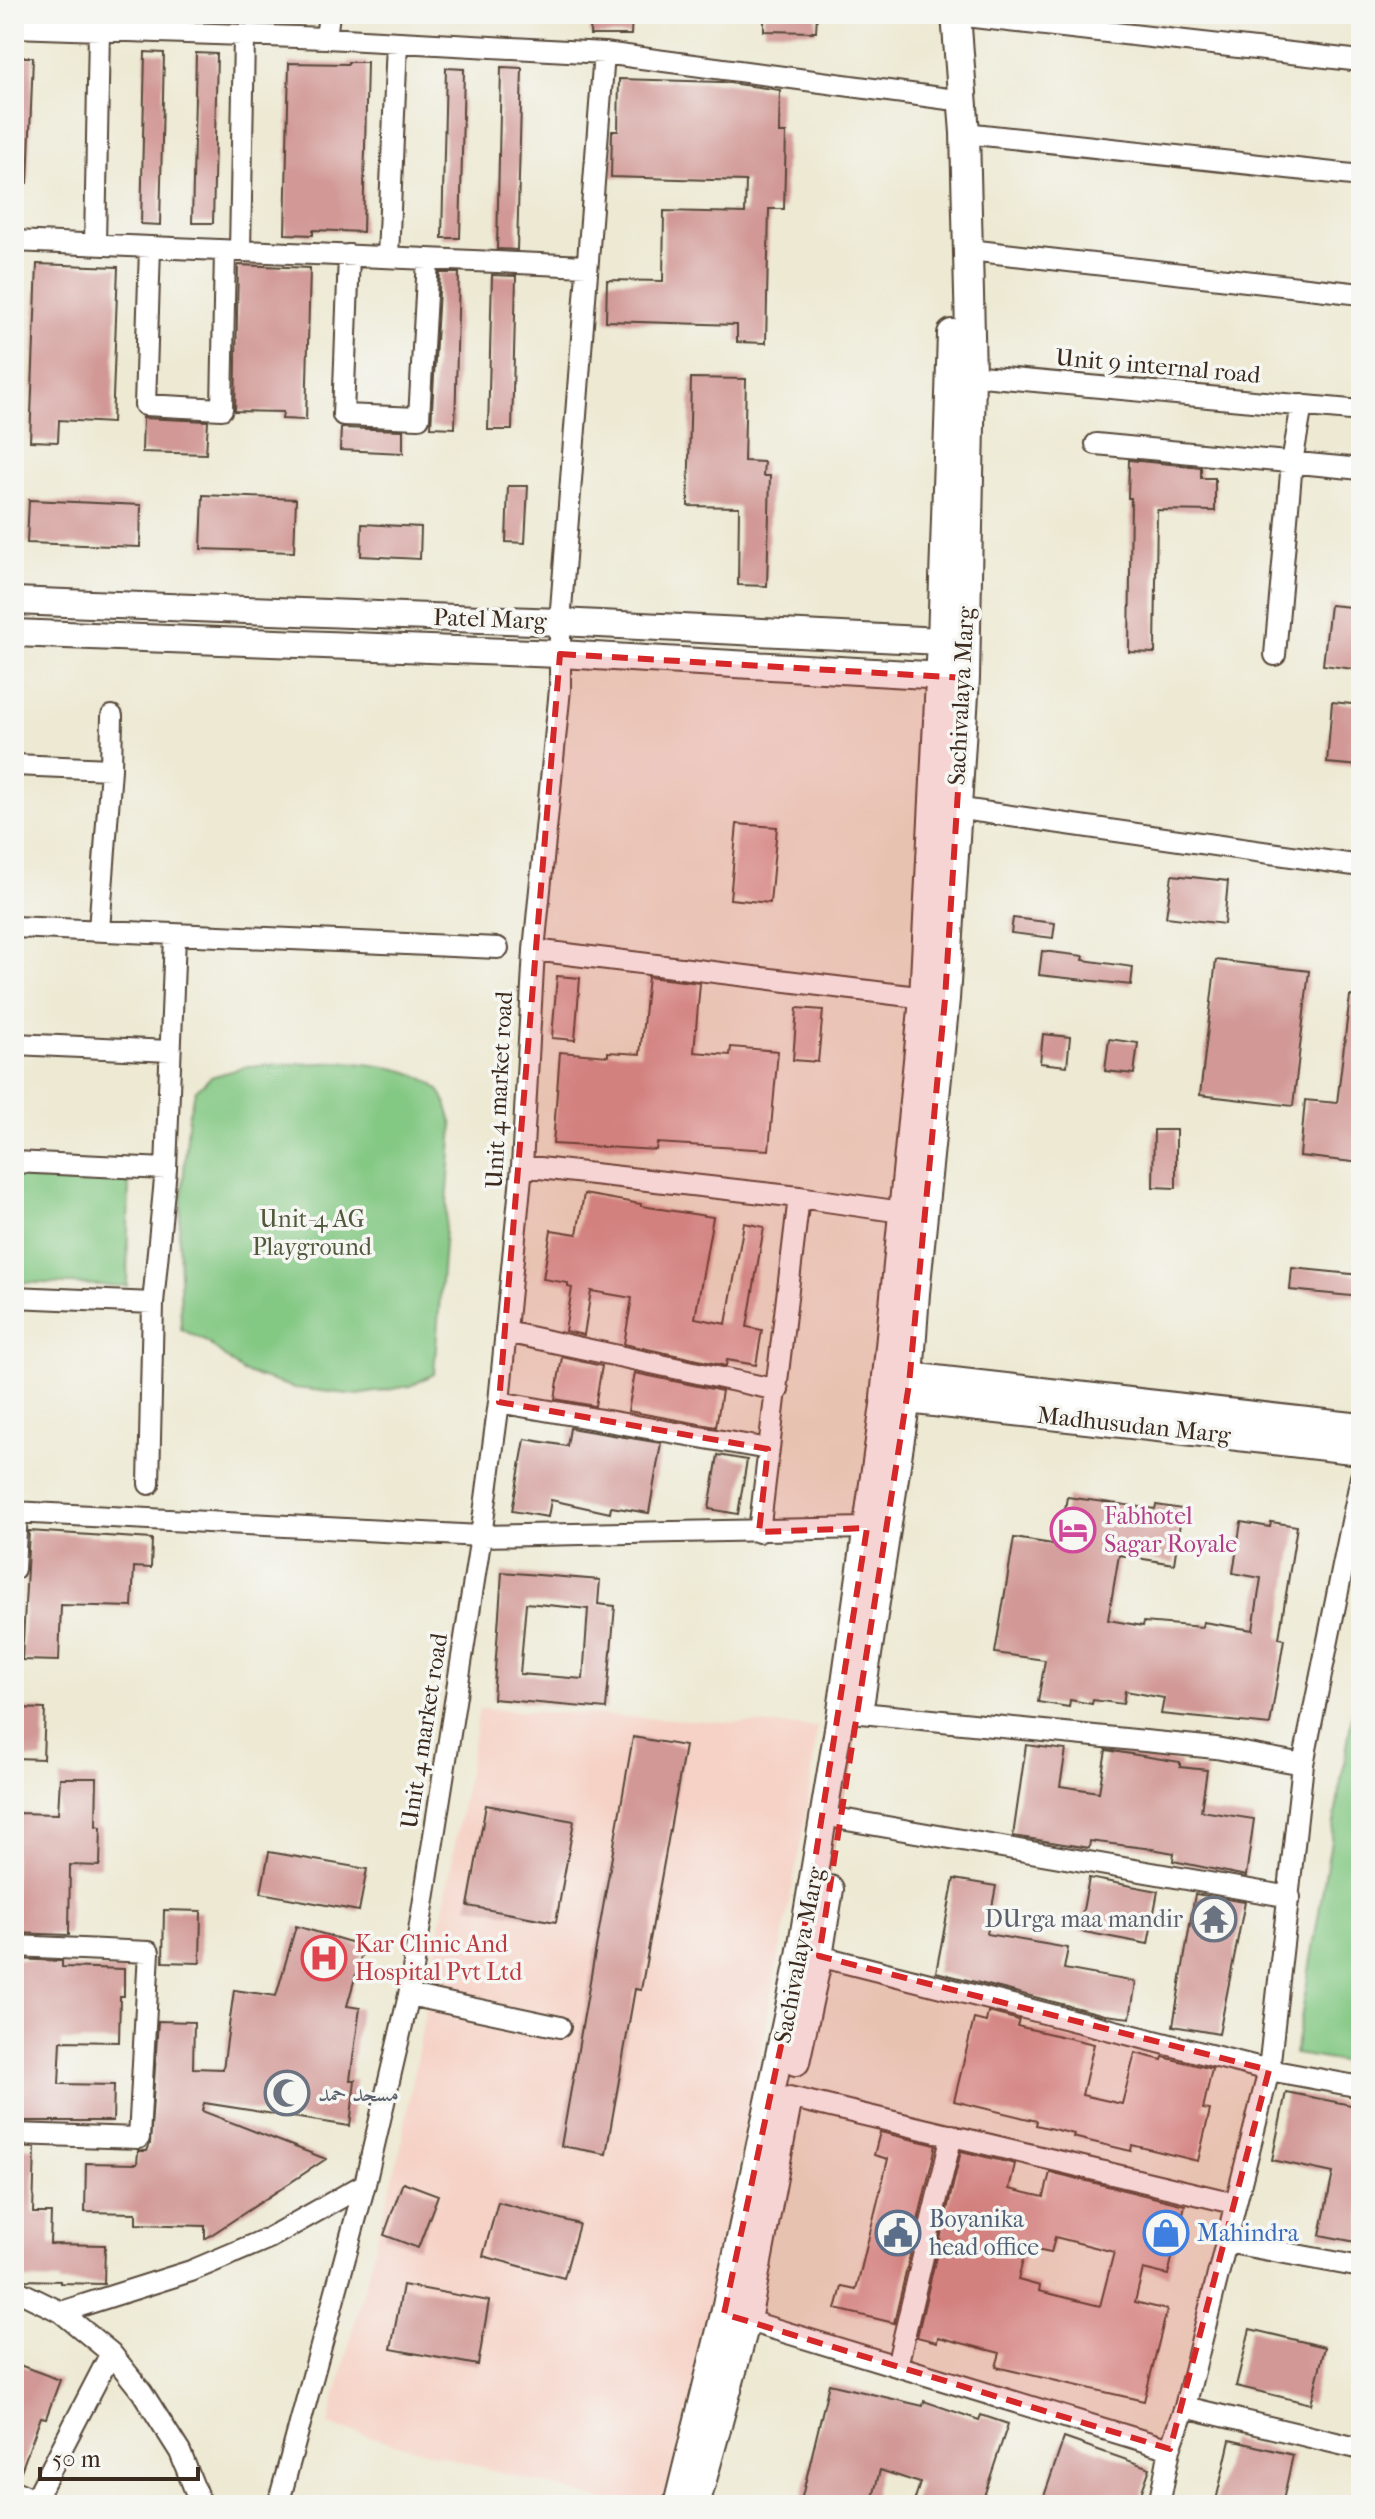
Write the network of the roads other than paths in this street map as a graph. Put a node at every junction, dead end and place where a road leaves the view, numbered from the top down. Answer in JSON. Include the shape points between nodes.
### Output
{"nodes":[{"id":1,"x":329,"y":14,"type":"edge"},
{"id":2,"x":942,"y":14,"type":"edge"},
{"id":3,"x":956,"y":14,"type":"edge"},
{"id":4,"x":14,"y":27,"type":"edge"},
{"id":5,"x":99,"y":31,"type":"junction"},
{"id":6,"x":244,"y":37,"type":"junction"},
{"id":7,"x":326,"y":38,"type":"junction"},
{"id":8,"x":397,"y":42,"type":"junction"},
{"id":9,"x":604,"y":53,"type":"junction"},
{"id":10,"x":1361,"y":61,"type":"edge"},
{"id":11,"x":948,"y":99,"type":"junction"},
{"id":12,"x":965,"y":133,"type":"junction"},
{"id":13,"x":1361,"y":176,"type":"edge"},
{"id":14,"x":14,"y":241,"type":"edge"},
{"id":15,"x":95,"y":244,"type":"junction"},
{"id":16,"x":150,"y":248,"type":"junction"},
{"id":17,"x":969,"y":250,"type":"junction"},
{"id":18,"x":232,"y":251,"type":"junction"},
{"id":19,"x":349,"y":255,"type":"junction"},
{"id":20,"x":388,"y":257,"type":"junction"},
{"id":21,"x":428,"y":260,"type":"junction"},
{"id":22,"x":587,"y":266,"type":"junction"},
{"id":23,"x":1361,"y":294,"type":"edge"},
{"id":24,"x":961,"y":374,"type":"junction"},
{"id":25,"x":1302,"y":405,"type":"junction"},
{"id":26,"x":1361,"y":411,"type":"edge"},
{"id":27,"x":1096,"y":444,"type":"dead end"},
{"id":28,"x":1292,"y":462,"type":"junction"},
{"id":29,"x":1361,"y":469,"type":"edge"},
{"id":30,"x":14,"y":601,"type":"edge"},
{"id":31,"x":560,"y":622,"type":"junction"},
{"id":32,"x":14,"y":633,"type":"edge"},
{"id":33,"x":954,"y":642,"type":"junction"},
{"id":34,"x":560,"y":654,"type":"junction"},
{"id":35,"x":1275,"y":655,"type":"dead end"},
{"id":36,"x":953,"y":676,"type":"junction"},
{"id":37,"x":112,"y":716,"type":"dead end"},
{"id":38,"x":14,"y":765,"type":"edge"},
{"id":39,"x":111,"y":769,"type":"junction"},
{"id":40,"x":955,"y":808,"type":"junction"},
{"id":41,"x":1361,"y":866,"type":"edge"},
{"id":42,"x":14,"y":927,"type":"edge"},
{"id":43,"x":99,"y":930,"type":"junction"},
{"id":44,"x":175,"y":936,"type":"junction"},
{"id":45,"x":498,"y":948,"type":"dead end"},
{"id":46,"x":534,"y":950,"type":"junction"},
{"id":47,"x":934,"y":999,"type":"junction"},
{"id":48,"x":14,"y":1044,"type":"edge"},
{"id":49,"x":170,"y":1051,"type":"junction"},
{"id":50,"x":14,"y":1162,"type":"edge"},
{"id":51,"x":522,"y":1166,"type":"junction"},
{"id":52,"x":166,"y":1169,"type":"junction"},
{"id":53,"x":799,"y":1197,"type":"junction"},
{"id":54,"x":913,"y":1214,"type":"junction"},
{"id":55,"x":14,"y":1297,"type":"edge"},
{"id":56,"x":153,"y":1303,"type":"junction"},
{"id":57,"x":506,"y":1332,"type":"junction"},
{"id":58,"x":897,"y":1387,"type":"junction"},
{"id":59,"x":778,"y":1390,"type":"junction"},
{"id":60,"x":499,"y":1402,"type":"junction"},
{"id":61,"x":1361,"y":1428,"type":"edge"},
{"id":62,"x":768,"y":1449,"type":"junction"},
{"id":63,"x":1361,"y":1450,"type":"edge"},
{"id":64,"x":1361,"y":1477,"type":"edge"},
{"id":65,"x":149,"y":1484,"type":"dead end"},
{"id":66,"x":15,"y":1512,"type":"edge"},
{"id":67,"x":867,"y":1528,"type":"junction"},
{"id":68,"x":759,"y":1532,"type":"junction"},
{"id":69,"x":481,"y":1536,"type":"junction"},
{"id":70,"x":14,"y":1569,"type":"edge"},
{"id":71,"x":850,"y":1712,"type":"junction"},
{"id":72,"x":1303,"y":1764,"type":"junction"},
{"id":73,"x":841,"y":1819,"type":"junction"},
{"id":74,"x":1290,"y":1897,"type":"junction"},
{"id":75,"x":14,"y":1946,"type":"edge"},
{"id":76,"x":819,"y":1956,"type":"junction"},
{"id":77,"x":409,"y":1995,"type":"junction"},
{"id":78,"x":560,"y":2027,"type":"dead end"},
{"id":79,"x":1269,"y":2070,"type":"junction"},
{"id":80,"x":1361,"y":2087,"type":"edge"},
{"id":81,"x":789,"y":2097,"type":"junction"},
{"id":82,"x":14,"y":2134,"type":"edge"},
{"id":83,"x":952,"y":2135,"type":"junction"},
{"id":84,"x":365,"y":2184,"type":"junction"},
{"id":85,"x":1234,"y":2203,"type":"junction"},
{"id":86,"x":1226,"y":2242,"type":"junction"},
{"id":87,"x":1361,"y":2267,"type":"edge"},
{"id":88,"x":14,"y":2289,"type":"edge"},
{"id":89,"x":61,"y":2312,"type":"junction"},
{"id":90,"x":735,"y":2317,"type":"junction"},
{"id":91,"x":111,"y":2353,"type":"junction"},
{"id":92,"x":897,"y":2366,"type":"junction"},
{"id":93,"x":1185,"y":2407,"type":"junction"},
{"id":94,"x":1170,"y":2449,"type":"junction"},
{"id":95,"x":1361,"y":2449,"type":"edge"},
{"id":96,"x":14,"y":2491,"type":"edge"},
{"id":97,"x":34,"y":2502,"type":"edge"},
{"id":98,"x":201,"y":2505,"type":"edge"},
{"id":99,"x":278,"y":2505,"type":"edge"},
{"id":100,"x":677,"y":2505,"type":"edge"},
{"id":101,"x":696,"y":2505,"type":"edge"},
{"id":102,"x":1159,"y":2505,"type":"edge"}],
"edges":[{"from":1,"to":7,"type":"street"},
{"from":2,"to":11,"type":"main road","name":"Sachivalaya Marg"},
{"from":3,"to":10,"type":"street"},
{"from":3,"to":12,"type":"main road","name":"Sachivalaya Marg"},
{"from":4,"to":5,"type":"street"},
{"from":5,"to":6,"type":"street"},
{"from":5,"to":15,"type":"street"},
{"from":6,"to":7,"type":"street"},
{"from":6,"to":18,"type":"street"},
{"from":7,"to":8,"type":"street"},
{"from":8,"to":9,"type":"street"},
{"from":8,"to":20,"type":"street"},
{"from":9,"to":11,"type":"street"},
{"from":9,"to":22,"type":"street","name":"Unit 4 market road"},
{"from":11,"to":24,"type":"main road","name":"Sachivalaya Marg","via":[[953,290]]},
{"from":12,"to":13,"type":"street"},
{"from":12,"to":17,"type":"main road","name":"Sachivalaya Marg"},
{"from":14,"to":15,"type":"street"},
{"from":15,"to":16,"type":"street"},
{"from":16,"to":18,"type":"street"},
{"from":16,"to":18,"type":"street","via":[[145,405],[222,409]]},
{"from":17,"to":23,"type":"street"},
{"from":17,"to":24,"type":"main road","name":"Sachivalaya Marg"},
{"from":18,"to":19,"type":"street"},
{"from":19,"to":20,"type":"street"},
{"from":19,"to":21,"type":"street","via":[[343,415],[419,418]]},
{"from":20,"to":21,"type":"street"},
{"from":21,"to":22,"type":"street"},
{"from":22,"to":31,"type":"street","name":"Unit 4 market road"},
{"from":24,"to":25,"type":"street","name":"Unit 9 internal road"},
{"from":24,"to":33,"type":"main road","name":"Sachivalaya Marg"},
{"from":25,"to":26,"type":"street","name":"Unit 9 internal road"},
{"from":25,"to":28,"type":"street"},
{"from":27,"to":28,"type":"street"},
{"from":28,"to":29,"type":"street"},
{"from":28,"to":35,"type":"street"},
{"from":30,"to":31,"type":"street","name":"Patel Marg"},
{"from":31,"to":33,"type":"street","name":"Patel Marg"},
{"from":31,"to":34,"type":"street","name":"Unit 4 market road"},
{"from":32,"to":34,"type":"street","name":"Patel Marg"},
{"from":33,"to":36,"type":"main road","name":"Sachivalaya Marg"},
{"from":34,"to":36,"type":"street","name":"Patel Marg"},
{"from":34,"to":46,"type":"street","name":"Unit 4 market road"},
{"from":36,"to":40,"type":"main road","name":"Sachivalaya Marg"},
{"from":36,"to":47,"type":"main road","name":"Sachivalaya Marg"},
{"from":37,"to":39,"type":"street"},
{"from":38,"to":39,"type":"street"},
{"from":39,"to":43,"type":"street"},
{"from":40,"to":41,"type":"street"},
{"from":40,"to":47,"type":"main road","name":"Sachivalaya Marg"},
{"from":42,"to":43,"type":"street"},
{"from":43,"to":44,"type":"street"},
{"from":44,"to":45,"type":"street"},
{"from":44,"to":49,"type":"street"},
{"from":46,"to":47,"type":"street"},
{"from":46,"to":51,"type":"street","name":"Unit 4 market road"},
{"from":47,"to":54,"type":"main road","name":"Sachivalaya Marg"},
{"from":48,"to":49,"type":"street"},
{"from":49,"to":52,"type":"street"},
{"from":50,"to":52,"type":"street"},
{"from":51,"to":53,"type":"street"},
{"from":51,"to":57,"type":"street","name":"Unit 4 market road"},
{"from":52,"to":56,"type":"street"},
{"from":53,"to":54,"type":"street"},
{"from":53,"to":59,"type":"street"},
{"from":54,"to":58,"type":"main road","name":"Sachivalaya Marg","via":[[915,1293]]},
{"from":55,"to":56,"type":"street"},
{"from":56,"to":65,"type":"street"},
{"from":57,"to":59,"type":"street"},
{"from":57,"to":60,"type":"street","name":"Unit 4 market road"},
{"from":58,"to":61,"type":"main road","name":"Madhusudan Marg"},
{"from":58,"to":63,"type":"main road","name":"Madhusudan Marg"},
{"from":58,"to":67,"type":"street","name":"Sachivalaya Marg"},
{"from":58,"to":71,"type":"street","name":"Sachivalaya Marg"},
{"from":59,"to":62,"type":"street"},
{"from":60,"to":62,"type":"street"},
{"from":60,"to":69,"type":"street","name":"Unit 4 market road"},
{"from":62,"to":68,"type":"street"},
{"from":64,"to":72,"type":"street"},
{"from":66,"to":69,"type":"street"},
{"from":66,"to":70,"type":"street"},
{"from":67,"to":68,"type":"street"},
{"from":67,"to":71,"type":"street","name":"Sachivalaya Marg"},
{"from":68,"to":69,"type":"street"},
{"from":69,"to":77,"type":"street","name":"Unit 4 market road"},
{"from":71,"to":72,"type":"street","via":[[1216,1748]]},
{"from":71,"to":73,"type":"street","name":"Sachivalaya Marg"},
{"from":71,"to":90,"type":"street","name":"Sachivalaya Marg"},
{"from":72,"to":74,"type":"street"},
{"from":73,"to":74,"type":"street"},
{"from":73,"to":76,"type":"street","name":"Sachivalaya Marg"},
{"from":74,"to":79,"type":"street"},
{"from":75,"to":82,"type":"street","via":[[149,1952],[139,2138]]},
{"from":76,"to":79,"type":"street"},
{"from":76,"to":81,"type":"street","name":"Sachivalaya Marg"},
{"from":77,"to":78,"type":"street"},
{"from":77,"to":84,"type":"street","name":"Unit 4 market road"},
{"from":79,"to":80,"type":"street"},
{"from":79,"to":85,"type":"street"},
{"from":81,"to":83,"type":"street"},
{"from":81,"to":90,"type":"street","name":"Sachivalaya Marg"},
{"from":83,"to":85,"type":"street"},
{"from":83,"to":92,"type":"street"},
{"from":84,"to":89,"type":"street","via":[[269,2238],[191,2271]]},
{"from":84,"to":99,"type":"street","name":"Unit 4 market road"},
{"from":85,"to":86,"type":"street"},
{"from":86,"to":87,"type":"street"},
{"from":86,"to":93,"type":"street"},
{"from":88,"to":89,"type":"street"},
{"from":89,"to":91,"type":"street"},
{"from":90,"to":92,"type":"street"},
{"from":90,"to":100,"type":"street","name":"Sachivalaya Marg"},
{"from":90,"to":101,"type":"street","name":"Sachivalaya Marg"},
{"from":91,"to":97,"type":"street"},
{"from":91,"to":98,"type":"street","via":[[180,2452]]},
{"from":92,"to":94,"type":"street"},
{"from":93,"to":94,"type":"street"},
{"from":93,"to":95,"type":"street"},
{"from":94,"to":102,"type":"street"},
{"from":96,"to":97,"type":"street"}]}
